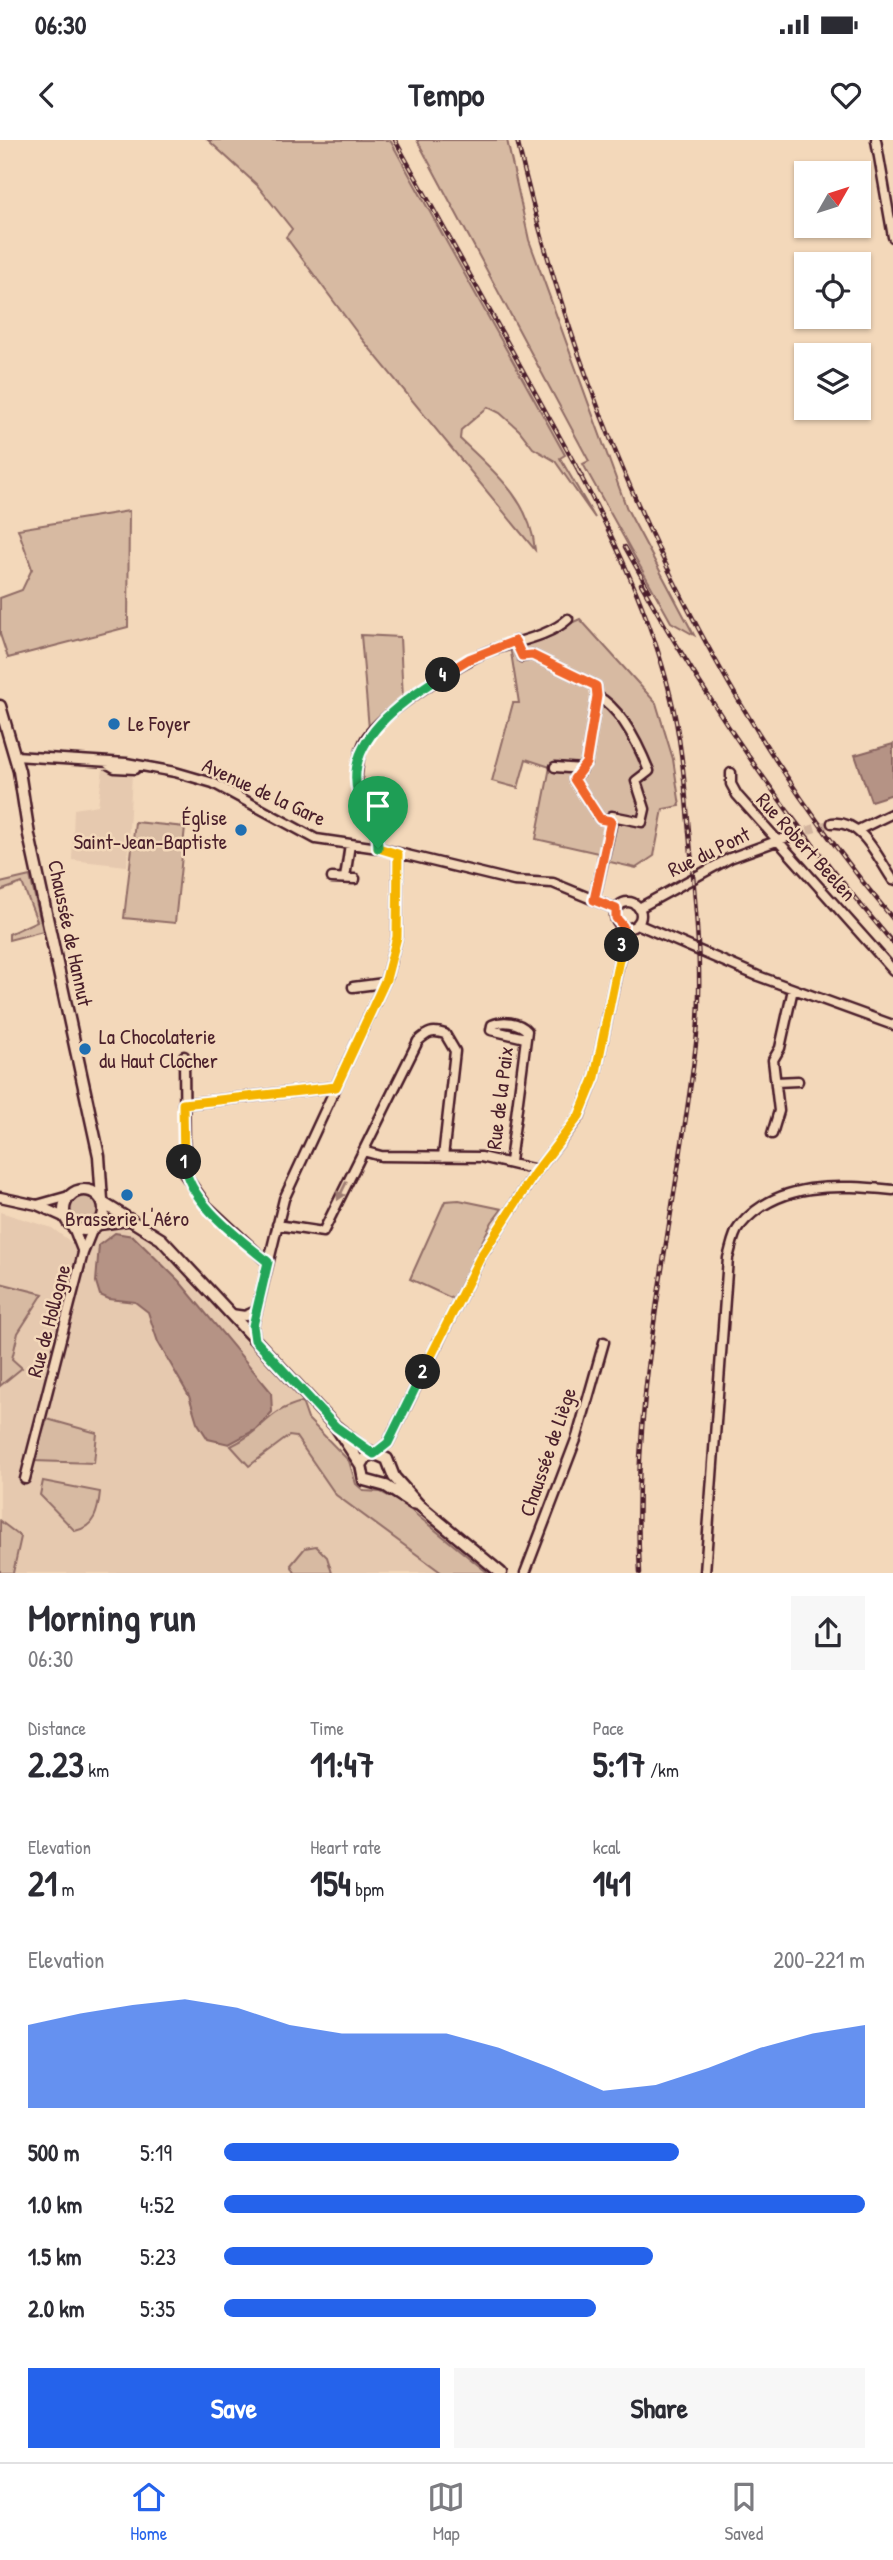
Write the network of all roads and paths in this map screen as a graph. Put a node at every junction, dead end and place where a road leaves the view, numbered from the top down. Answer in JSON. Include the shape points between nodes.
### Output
{"nodes":[{"id":1,"x":876,"y":140,"type":"edge"},
{"id":2,"x":893,"y":237,"type":"edge"},
{"id":3,"x":568,"y":619,"type":"dead end"},
{"id":4,"x":515,"y":641,"type":"junction"},
{"id":5,"x":597,"y":696,"type":"junction"},
{"id":6,"x":0,"y":706,"type":"edge"},
{"id":7,"x":2,"y":719,"type":"edge"},
{"id":8,"x":15,"y":756,"type":"junction"},
{"id":9,"x":555,"y":767,"type":"dead end"},
{"id":10,"x":582,"y":769,"type":"junction"},
{"id":11,"x":731,"y":773,"type":"dead end"},
{"id":12,"x":893,"y":813,"type":"edge"},
{"id":13,"x":611,"y":821,"type":"junction"},
{"id":14,"x":832,"y":823,"type":"tunnel mouth"},
{"id":15,"x":858,"y":830,"type":"junction"},
{"id":16,"x":796,"y":834,"type":"tunnel mouth"},
{"id":17,"x":779,"y":840,"type":"junction"},
{"id":18,"x":350,"y":844,"type":"junction"},
{"id":19,"x":378,"y":848,"type":"junction"},
{"id":20,"x":398,"y":854,"type":"junction"},
{"id":21,"x":332,"y":878,"type":"dead end"},
{"id":22,"x":345,"y":878,"type":"junction"},
{"id":23,"x":355,"y":879,"type":"dead end"},
{"id":24,"x":893,"y":880,"type":"edge"},
{"id":25,"x":594,"y":900,"type":"junction"},
{"id":26,"x":639,"y":908,"type":"junction"},
{"id":27,"x":616,"y":909,"type":"junction"},
{"id":28,"x":637,"y":924,"type":"junction"},
{"id":29,"x":623,"y":926,"type":"junction"},
{"id":30,"x":893,"y":970,"type":"edge"},
{"id":31,"x":384,"y":983,"type":"junction"},
{"id":32,"x":353,"y":987,"type":"dead end"},
{"id":33,"x":793,"y":989,"type":"junction"},
{"id":34,"x":893,"y":1025,"type":"edge"},
{"id":35,"x":525,"y":1038,"type":"dead end"},
{"id":36,"x":184,"y":1056,"type":"dead end"},
{"id":37,"x":798,"y":1080,"type":"dead end"},
{"id":38,"x":776,"y":1082,"type":"junction"},
{"id":39,"x":336,"y":1087,"type":"junction"},
{"id":40,"x":183,"y":1104,"type":"junction"},
{"id":41,"x":772,"y":1134,"type":"dead end"},
{"id":42,"x":363,"y":1151,"type":"junction"},
{"id":43,"x":443,"y":1157,"type":"junction"},
{"id":44,"x":510,"y":1162,"type":"junction"},
{"id":45,"x":100,"y":1168,"type":"junction"},
{"id":46,"x":537,"y":1170,"type":"junction"},
{"id":47,"x":82,"y":1190,"type":"junction"},
{"id":48,"x":893,"y":1190,"type":"edge"},
{"id":49,"x":69,"y":1196,"type":"junction"},
{"id":50,"x":0,"y":1198,"type":"edge"},
{"id":51,"x":102,"y":1202,"type":"junction"},
{"id":52,"x":37,"y":1205,"type":"junction"},
{"id":53,"x":66,"y":1218,"type":"junction"},
{"id":54,"x":127,"y":1220,"type":"junction"},
{"id":55,"x":277,"y":1225,"type":"junction"},
{"id":56,"x":96,"y":1226,"type":"junction"},
{"id":57,"x":73,"y":1227,"type":"junction"},
{"id":58,"x":83,"y":1253,"type":"junction"},
{"id":59,"x":268,"y":1262,"type":"junction"},
{"id":60,"x":256,"y":1311,"type":"junction"},
{"id":61,"x":231,"y":1314,"type":"junction"},
{"id":62,"x":255,"y":1340,"type":"junction"},
{"id":63,"x":604,"y":1342,"type":"dead end"},
{"id":64,"x":336,"y":1427,"type":"junction"},
{"id":65,"x":388,"y":1443,"type":"junction"},
{"id":66,"x":374,"y":1454,"type":"junction"},
{"id":67,"x":361,"y":1465,"type":"junction"},
{"id":68,"x":390,"y":1467,"type":"junction"},
{"id":69,"x":25,"y":1479,"type":"dead end"},
{"id":70,"x":379,"y":1484,"type":"junction"},
{"id":71,"x":418,"y":1504,"type":"junction"},
{"id":72,"x":501,"y":1573,"type":"edge"},
{"id":73,"x":526,"y":1573,"type":"edge"},
{"id":74,"x":705,"y":1573,"type":"edge"}],
"edges":[{"from":1,"to":2,"type":"street"},
{"from":3,"to":4,"type":"street","via":[[551,630]]},
{"from":4,"to":5,"type":"street","via":[[522,656],[532,655],[596,686]]},
{"from":4,"to":19,"type":"street","via":[[469,659],[434,681],[367,737],[360,756],[357,793],[376,827]]},
{"from":5,"to":10,"type":"street"},
{"from":5,"to":13,"type":"street","via":[[607,701],[630,732],[649,771],[636,780],[645,809],[642,822],[612,816]]},
{"from":6,"to":7,"type":"main road","name":"Chaussée de Hannut"},
{"from":7,"to":8,"type":"main road","name":"Chaussée de Hannut"},
{"from":8,"to":18,"type":"street","name":"Avenue de la Gare","via":[[175,772],[213,783],[307,836]]},
{"from":8,"to":45,"type":"main road","name":"Chaussée de Hannut"},
{"from":9,"to":10,"type":"street"},
{"from":10,"to":13,"type":"street","via":[[574,779],[600,819]]},
{"from":11,"to":17,"type":"street","name":"Rue Robert Beelen","via":[[730,784],[737,795]]},
{"from":12,"to":15,"type":"street"},
{"from":13,"to":25,"type":"street"},
{"from":14,"to":15,"type":"street","via":[[846,822]]},
{"from":15,"to":24,"type":"street"},
{"from":16,"to":17,"type":"street","name":"Rue du Pont"},
{"from":17,"to":26,"type":"street","name":"Rue du Pont","via":[[730,858]]},
{"from":17,"to":30,"type":"street","name":"Rue Robert Beelen"},
{"from":18,"to":19,"type":"street","name":"Avenue de la Gare"},
{"from":18,"to":22,"type":"street"},
{"from":19,"to":20,"type":"street","name":"Avenue de la Gare"},
{"from":20,"to":25,"type":"street","name":"Avenue de la Gare","via":[[514,881],[552,883]]},
{"from":20,"to":31,"type":"street","via":[[397,937]]},
{"from":21,"to":22,"type":"street"},
{"from":22,"to":23,"type":"street"},
{"from":25,"to":27,"type":"street","name":"Avenue de la Gare"},
{"from":26,"to":27,"type":"street","via":[[627,902]]},
{"from":26,"to":28,"type":"street"},
{"from":27,"to":29,"type":"street"},
{"from":28,"to":29,"type":"street"},
{"from":28,"to":33,"type":"street"},
{"from":29,"to":46,"type":"street","via":[[595,1077],[579,1116]]},
{"from":31,"to":32,"type":"street"},
{"from":31,"to":39,"type":"street"},
{"from":33,"to":34,"type":"street"},
{"from":33,"to":38,"type":"street","via":[[773,1060]]},
{"from":35,"to":44,"type":"street","name":"Rue de la Paix"},
{"from":36,"to":40,"type":"street"},
{"from":37,"to":38,"type":"street"},
{"from":38,"to":41,"type":"street","via":[[779,1111]]},
{"from":39,"to":40,"type":"street"},
{"from":39,"to":55,"type":"street","via":[[284,1199]]},
{"from":40,"to":59,"type":"street","via":[[185,1175],[207,1206]]},
{"from":42,"to":43,"type":"street","via":[[372,1156]]},
{"from":42,"to":43,"type":"street","via":[[418,1041],[435,1031],[445,1034],[455,1051]]},
{"from":42,"to":55,"type":"street","one_way":true,"via":[[323,1232]]},
{"from":43,"to":44,"type":"street"},
{"from":44,"to":46,"type":"street"},
{"from":45,"to":47,"type":"main road"},
{"from":45,"to":51,"type":"main road","name":"Chaussée de Hannut"},
{"from":46,"to":65,"type":"street","via":[[481,1256]]},
{"from":47,"to":49,"type":"main road"},
{"from":47,"to":51,"type":"main road","via":[[93,1192]]},
{"from":48,"to":74,"type":"street","via":[[849,1185],[802,1189],[769,1201],[737,1228],[727,1271]]},
{"from":49,"to":52,"type":"street"},
{"from":49,"to":53,"type":"main road","via":[[64,1206]]},
{"from":50,"to":52,"type":"street"},
{"from":51,"to":54,"type":"main road"},
{"from":51,"to":56,"type":"main road","via":[[104,1214]]},
{"from":52,"to":53,"type":"street"},
{"from":53,"to":57,"type":"main road"},
{"from":54,"to":56,"type":"main road"},
{"from":54,"to":61,"type":"main road","via":[[161,1239]]},
{"from":55,"to":59,"type":"street"},
{"from":56,"to":57,"type":"main road","via":[[85,1230]]},
{"from":56,"to":58,"type":"street","name":"Rue de Hollogne"},
{"from":57,"to":58,"type":"street","name":"Rue de Hollogne"},
{"from":58,"to":69,"type":"street","name":"Rue de Hollogne"},
{"from":59,"to":60,"type":"street"},
{"from":60,"to":61,"type":"street","via":[[245,1316]]},
{"from":60,"to":62,"type":"street"},
{"from":61,"to":62,"type":"main road"},
{"from":62,"to":64,"type":"main road"},
{"from":63,"to":73,"type":"street","name":"Chaussée de Liège","via":[[577,1437]]},
{"from":64,"to":66,"type":"main road"},
{"from":64,"to":67,"type":"main road"},
{"from":65,"to":66,"type":"street"},
{"from":65,"to":68,"type":"street"},
{"from":66,"to":67,"type":"main road"},
{"from":66,"to":68,"type":"main road","via":[[383,1456]]},
{"from":67,"to":70,"type":"main road","via":[[364,1480]]},
{"from":68,"to":70,"type":"main road","via":[[387,1479]]},
{"from":68,"to":71,"type":"main road"},
{"from":70,"to":71,"type":"main road"},
{"from":71,"to":72,"type":"main road"}]}
